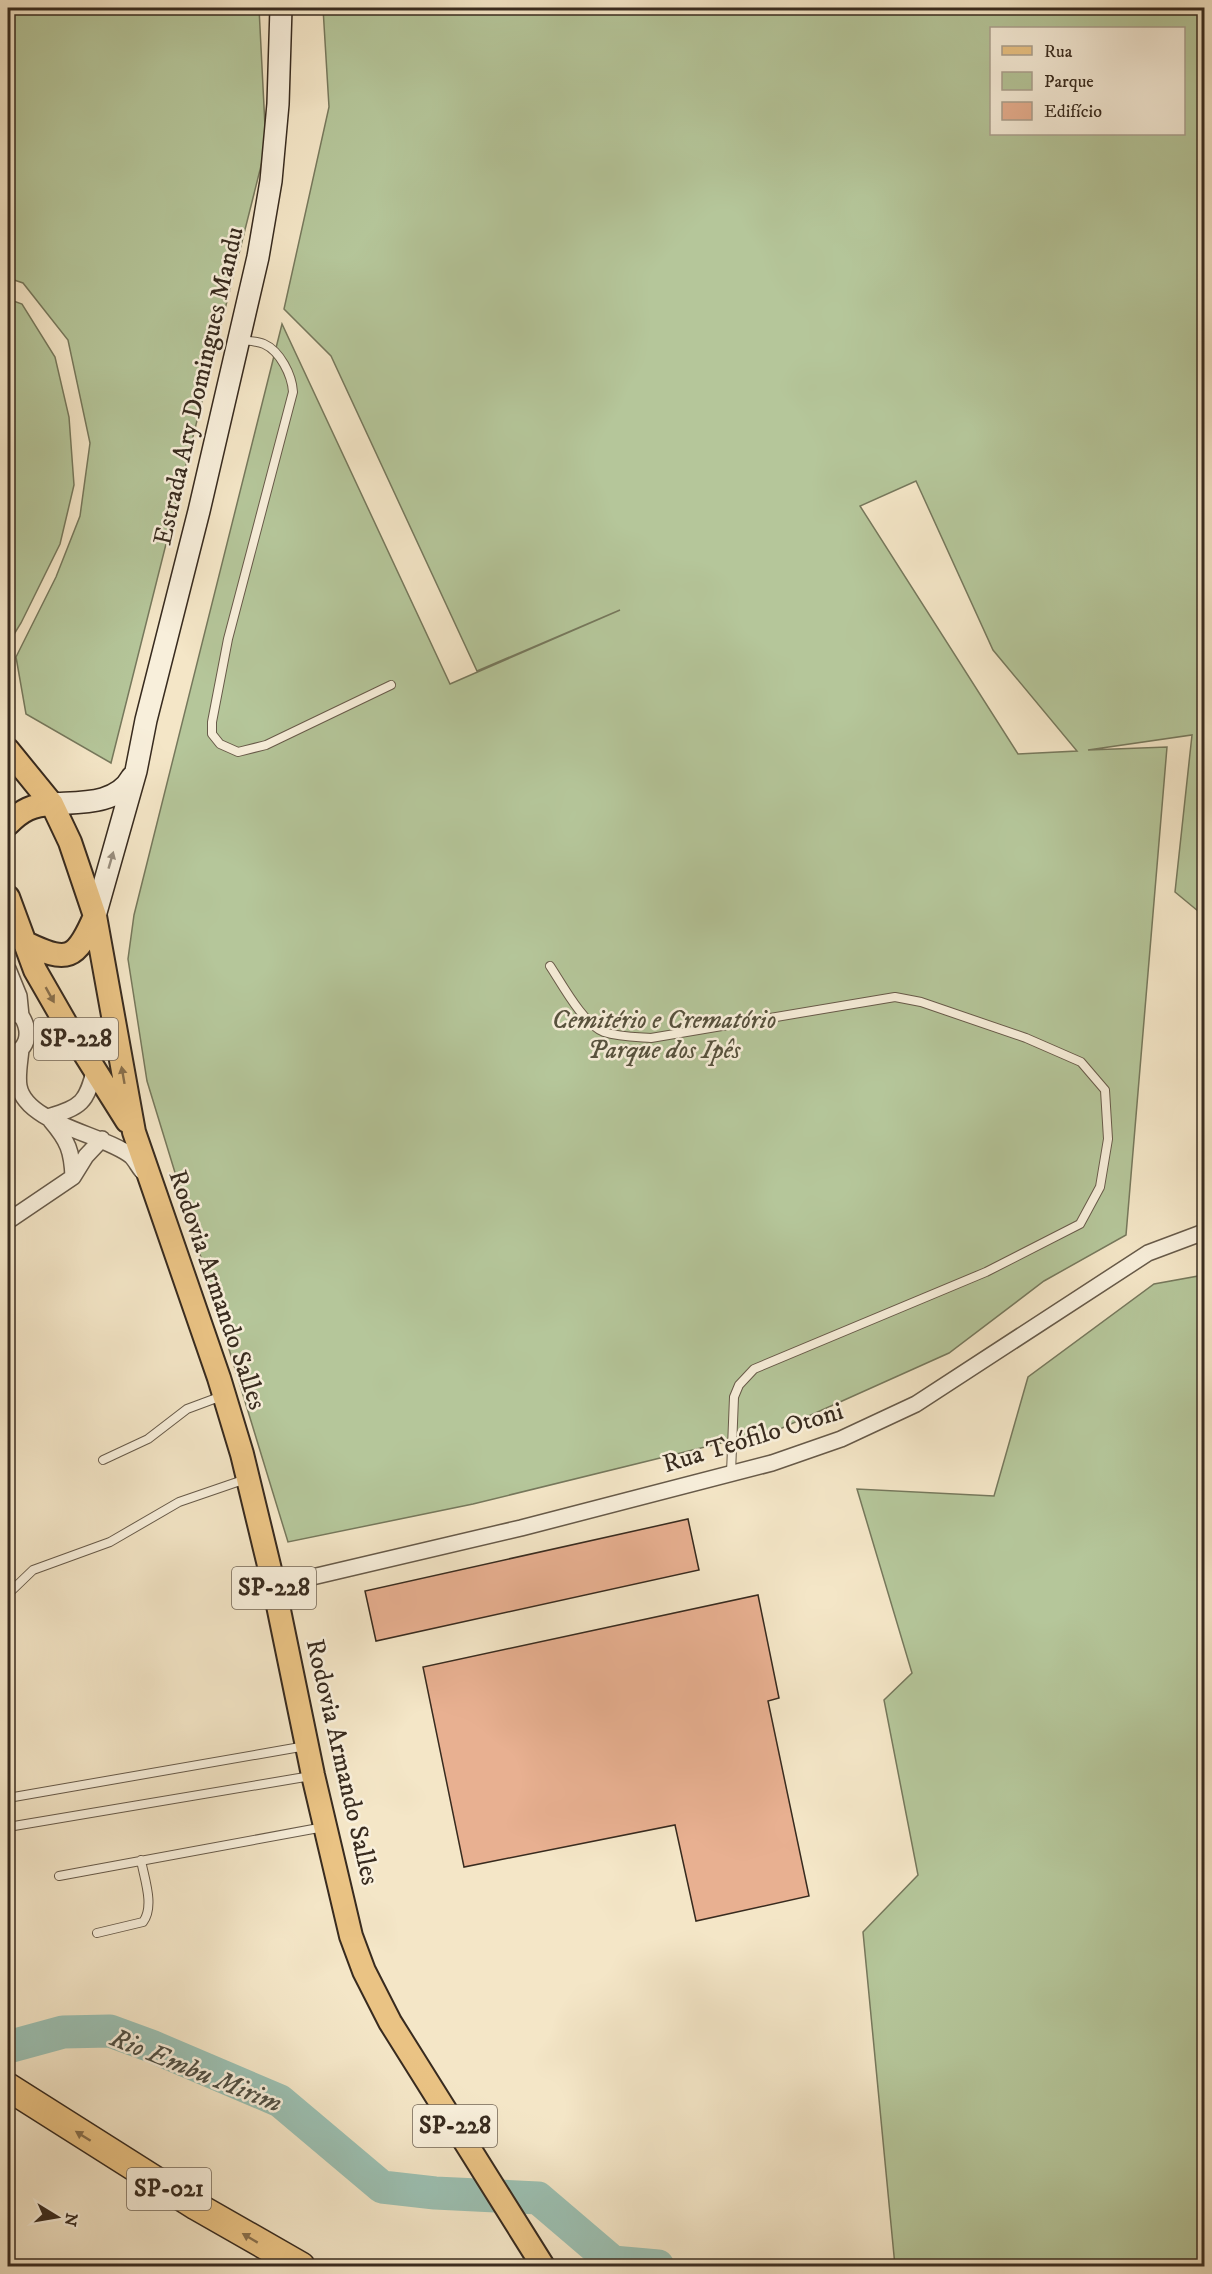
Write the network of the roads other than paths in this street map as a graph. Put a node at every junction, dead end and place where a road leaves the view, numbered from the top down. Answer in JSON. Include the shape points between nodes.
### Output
{"nodes":[{"id":1,"x":281,"y":8,"type":"edge"},
{"id":2,"x":239,"y":340,"type":"junction"},
{"id":3,"x":390,"y":685,"type":"dead end"},
{"id":4,"x":8,"y":750,"type":"edge"},
{"id":5,"x":136,"y":771,"type":"junction"},
{"id":6,"x":52,"y":804,"type":"junction"},
{"id":7,"x":8,"y":824,"type":"edge"},
{"id":8,"x":8,"y":897,"type":"edge"},
{"id":9,"x":95,"y":916,"type":"junction"},
{"id":10,"x":24,"y":942,"type":"junction"},
{"id":11,"x":550,"y":966,"type":"dead end"},
{"id":12,"x":8,"y":969,"type":"edge"},
{"id":13,"x":14,"y":1013,"type":"edge"},
{"id":14,"x":14,"y":1052,"type":"edge"},
{"id":15,"x":8,"y":1063,"type":"edge"},
{"id":16,"x":95,"y":1068,"type":"junction"},
{"id":17,"x":19,"y":1079,"type":"junction"},
{"id":18,"x":48,"y":1117,"type":"junction"},
{"id":19,"x":134,"y":1132,"type":"junction"},
{"id":20,"x":102,"y":1139,"type":"junction"},
{"id":21,"x":73,"y":1177,"type":"junction"},
{"id":22,"x":154,"y":1192,"type":"junction"},
{"id":23,"x":8,"y":1221,"type":"edge"},
{"id":24,"x":1204,"y":1232,"type":"edge"},
{"id":25,"x":224,"y":1395,"type":"junction"},
{"id":26,"x":103,"y":1460,"type":"dead end"},
{"id":27,"x":731,"y":1473,"type":"junction"},
{"id":28,"x":247,"y":1479,"type":"junction"},
{"id":29,"x":274,"y":1586,"type":"junction"},
{"id":30,"x":8,"y":1594,"type":"edge"},
{"id":31,"x":307,"y":1746,"type":"junction"},
{"id":32,"x":314,"y":1775,"type":"junction"},
{"id":33,"x":8,"y":1798,"type":"edge"},
{"id":34,"x":8,"y":1827,"type":"edge"},
{"id":35,"x":326,"y":1827,"type":"junction"},
{"id":36,"x":141,"y":1860,"type":"junction"},
{"id":37,"x":59,"y":1876,"type":"dead end"},
{"id":38,"x":97,"y":1933,"type":"dead end"},
{"id":39,"x":8,"y":2087,"type":"edge"},
{"id":40,"x":301,"y":2266,"type":"edge"},
{"id":41,"x":543,"y":2266,"type":"edge"}],
"edges":[{"from":1,"to":2,"type":"street","name":"Estrada Ary Domingues Mandu","via":[[271,181]]},
{"from":2,"to":3,"type":"lane","via":[[265,344],[279,357],[290,375],[293,392],[228,639],[212,734],[220,744],[238,752],[266,744]]},
{"from":2,"to":5,"type":"street","name":"Estrada Ary Domingues Mandu"},
{"from":4,"to":6,"type":"main road","name":"Rodovia Armando Salles","number":"SP-228"},
{"from":5,"to":6,"type":"street","name":"Estrada Ary Domingues Mandu","via":[[117,794]]},
{"from":9,"to":5,"type":"street","name":"Estrada Ary Domingues Mandu","one_way":true},
{"from":6,"to":7,"type":"main road","via":[[28,807]]},
{"from":6,"to":9,"type":"main road","name":"Rodovia Armando Salles","number":"SP-228","via":[[70,842]]},
{"from":8,"to":10,"type":"main road","name":"Rodovia Armando Salles","number":"SP-228"},
{"from":9,"to":10,"type":"main road","via":[[75,953],[51,953]]},
{"from":19,"to":9,"type":"main road","name":"Rodovia Armando Salles","number":"SP-228","one_way":true},
{"from":10,"to":16,"type":"main road","name":"Rodovia Armando Salles","number":"SP-228","one_way":true,"via":[[66,1024]]},
{"from":11,"to":27,"type":"lane","via":[[588,1022],[602,1031],[651,1038],[895,997],[921,1002],[1048,1047],[1081,1062],[1105,1090],[1108,1139],[1100,1187],[1080,1224],[986,1272],[754,1369],[734,1397]]},
{"from":12,"to":13,"type":"street","via":[[19,996]]},
{"from":13,"to":14,"type":"street","via":[[27,1024],[28,1032],[27,1040]]},
{"from":14,"to":17,"type":"street"},
{"from":15,"to":17,"type":"street"},
{"from":16,"to":18,"type":"street","via":[[82,1103]]},
{"from":16,"to":19,"type":"main road","name":"Rodovia Armando Salles","number":"SP-228"},
{"from":17,"to":18,"type":"street","via":[[23,1097]]},
{"from":18,"to":20,"type":"street"},
{"from":18,"to":21,"type":"street","via":[[73,1154]]},
{"from":19,"to":22,"type":"main road","name":"Rodovia Armando Salles","number":"SP-228"},
{"from":20,"to":21,"type":"street"},
{"from":20,"to":22,"type":"street","via":[[133,1158]]},
{"from":21,"to":23,"type":"street"},
{"from":22,"to":25,"type":"main road","name":"Rodovia Armando Salles","number":"SP-228"},
{"from":24,"to":27,"type":"street","name":"Rua Teófilo Otoni","via":[[1148,1253],[916,1404],[841,1439]]},
{"from":25,"to":26,"type":"lane","via":[[187,1409],[148,1439]]},
{"from":25,"to":28,"type":"main road","name":"Rodovia Armando Salles","number":"SP-228"},
{"from":27,"to":29,"type":"street","name":"Rua Teófilo Otoni"},
{"from":28,"to":29,"type":"main road","name":"Rodovia Armando Salles","number":"SP-228"},
{"from":28,"to":30,"type":"lane","via":[[179,1502],[110,1542],[33,1570]]},
{"from":29,"to":31,"type":"main road","name":"Rodovia Armando Salles","number":"SP-228"},
{"from":31,"to":32,"type":"main road","name":"Rodovia Armando Salles","number":"SP-228"},
{"from":31,"to":33,"type":"lane"},
{"from":32,"to":34,"type":"lane"},
{"from":32,"to":35,"type":"main road","name":"Rodovia Armando Salles","number":"SP-228"},
{"from":35,"to":36,"type":"lane"},
{"from":35,"to":41,"type":"main road","name":"Rodovia Armando Salles","number":"SP-228","via":[[354,1944],[372,1987]]},
{"from":36,"to":37,"type":"lane"},
{"from":36,"to":38,"type":"lane","via":[[148,1916],[143,1922]]},
{"from":40,"to":39,"type":"highway","number":"SP-021","one_way":true,"via":[[196,2206]]}]}
